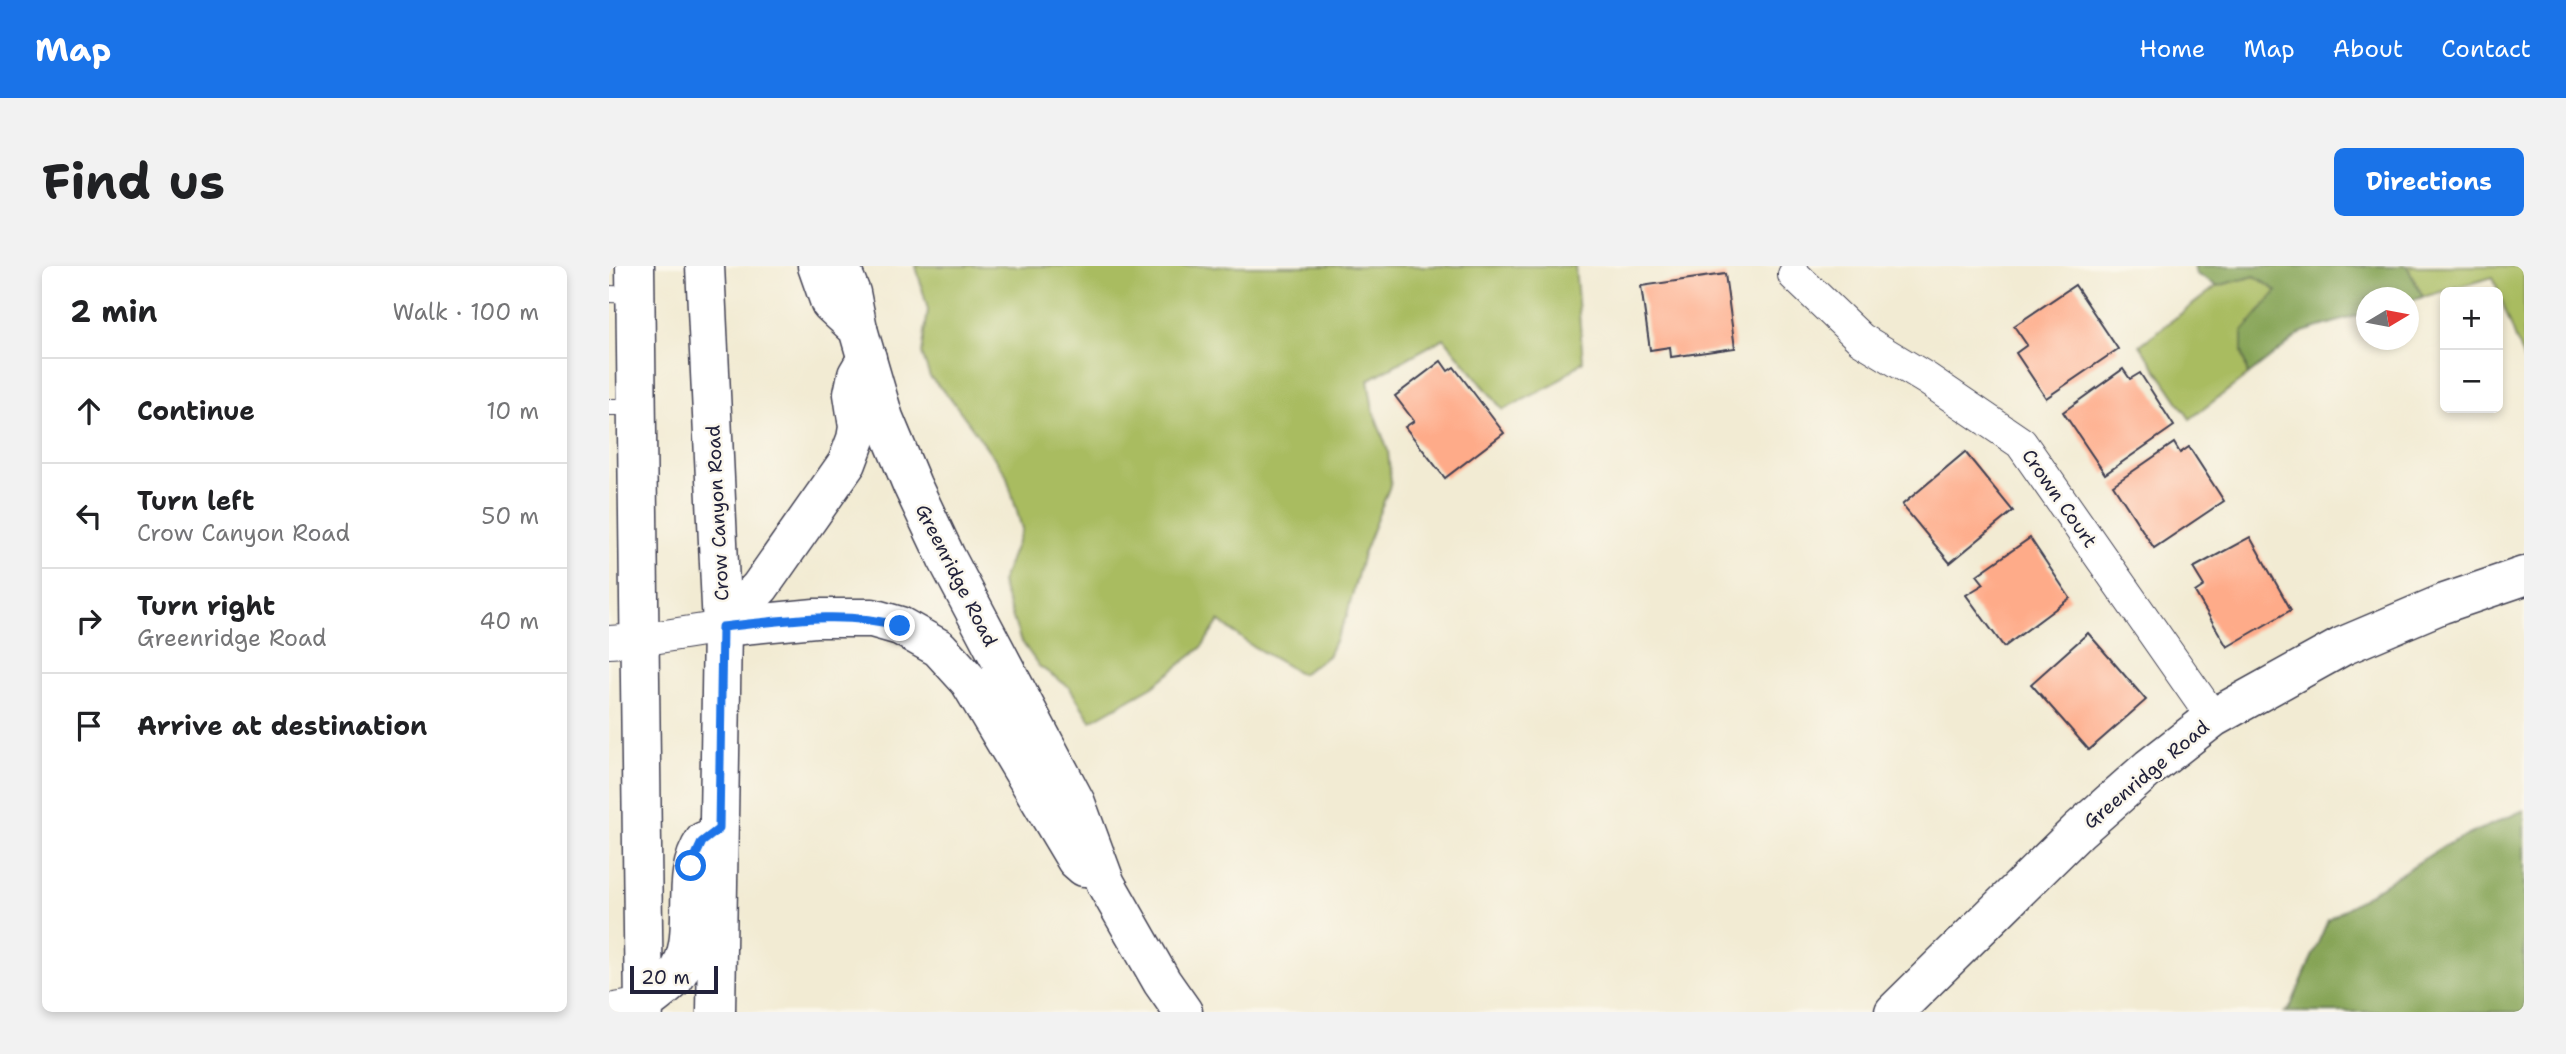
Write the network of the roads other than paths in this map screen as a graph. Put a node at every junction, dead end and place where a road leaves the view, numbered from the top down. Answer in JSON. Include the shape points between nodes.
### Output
{"nodes":[{"id":1,"x":705,"y":266,"type":"edge"},
{"id":2,"x":817,"y":266,"type":"edge"},
{"id":3,"x":840,"y":266,"type":"edge"},
{"id":4,"x":1794,"y":275,"type":"dead end"},
{"id":5,"x":627,"y":285,"type":"edge"},
{"id":6,"x":863,"y":343,"type":"junction"},
{"id":7,"x":623,"y":407,"type":"edge"},
{"id":8,"x":2524,"y":576,"type":"edge"},
{"id":9,"x":722,"y":627,"type":"junction"},
{"id":10,"x":624,"y":641,"type":"edge"},
{"id":11,"x":2213,"y":718,"type":"junction"},
{"id":12,"x":719,"y":829,"type":"junction"},
{"id":13,"x":1106,"y":884,"type":"junction"},
{"id":14,"x":638,"y":1010,"type":"edge"},
{"id":15,"x":716,"y":1012,"type":"edge"},
{"id":16,"x":1183,"y":1012,"type":"edge"},
{"id":17,"x":1894,"y":1012,"type":"edge"}],
"edges":[{"from":1,"to":9,"type":"street","name":"Crow Canyon Road"},
{"from":2,"to":6,"type":"street","via":[[830,303]]},
{"from":3,"to":6,"type":"street","name":"Greenridge Road"},
{"from":4,"to":11,"type":"street","name":"Crown Court","via":[[1861,339],[2021,443]]},
{"from":5,"to":7,"type":"street"},
{"from":6,"to":9,"type":"street","via":[[853,394],[858,427],[847,463],[760,587]]},
{"from":6,"to":13,"type":"street","name":"Greenridge Road","via":[[884,418],[912,485],[1076,803]]},
{"from":7,"to":10,"type":"street"},
{"from":8,"to":11,"type":"street","name":"Greenridge Road","via":[[2343,646]]},
{"from":9,"to":10,"type":"street"},
{"from":9,"to":12,"type":"street","name":"Crow Canyon Road"},
{"from":9,"to":13,"type":"street","name":"Greenridge Road","via":[[872,618],[900,626],[939,648],[969,681],[1076,860]]},
{"from":10,"to":14,"type":"street"},
{"from":11,"to":17,"type":"street","name":"Greenridge Road","via":[[2079,830]]},
{"from":12,"to":14,"type":"street","via":[[702,842],[691,866],[689,947],[674,979]]},
{"from":12,"to":15,"type":"street","name":"Crow Canyon Road"},
{"from":13,"to":16,"type":"street","name":"Greenridge Road"}]}
